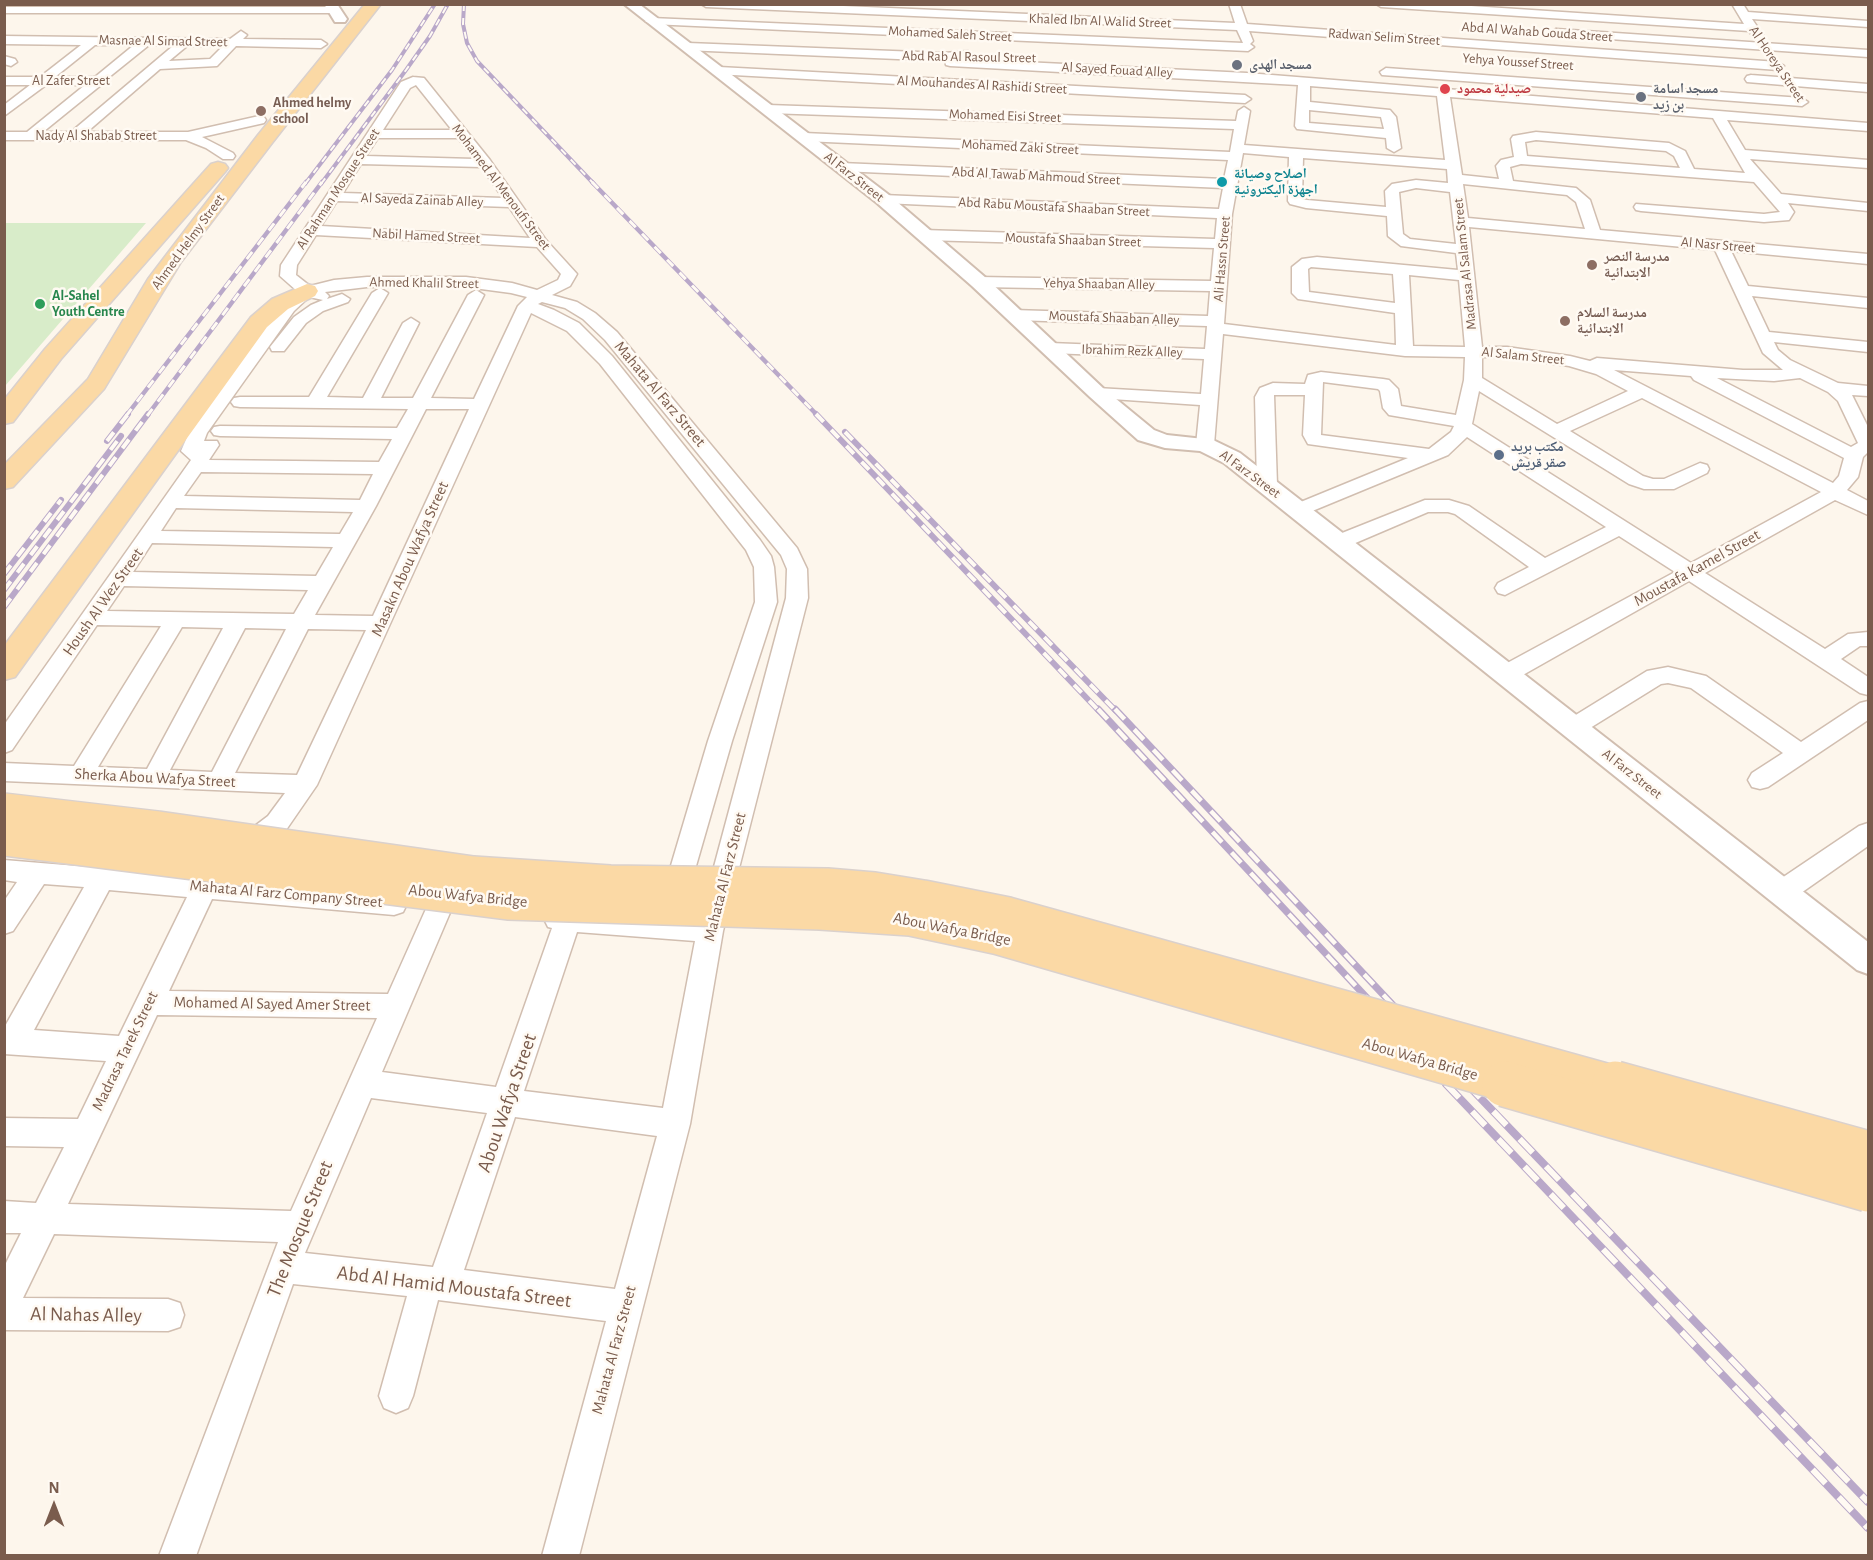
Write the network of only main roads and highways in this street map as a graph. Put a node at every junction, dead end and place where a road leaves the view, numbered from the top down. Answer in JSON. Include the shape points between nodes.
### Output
{"nodes":[{"id":1,"x":374,"y":4,"type":"edge"},
{"id":2,"x":340,"y":10,"type":"edge"},
{"id":3,"x":307,"y":291,"type":"road end"},
{"id":4,"x":123,"y":341,"type":"junction"},
{"id":5,"x":53,"y":354,"type":"junction"},
{"id":6,"x":4,"y":419,"type":"edge"},
{"id":7,"x":65,"y":419,"type":"junction"},
{"id":8,"x":4,"y":481,"type":"edge"},
{"id":9,"x":4,"y":669,"type":"edge"},
{"id":10,"x":4,"y":811,"type":"edge"},
{"id":11,"x":4,"y":838,"type":"edge"},
{"id":12,"x":1869,"y":1154,"type":"edge"},
{"id":13,"x":1869,"y":1189,"type":"edge"}],
"edges":[{"from":1,"to":4,"type":"main road","name":"Ahmed Helmy Street","via":[[174,258]]},
{"from":2,"to":5,"type":"main road","name":"Ahmed Helmy Street","via":[[321,44],[259,120]]},
{"from":3,"to":9,"type":"main road","via":[[280,304],[259,322]]},
{"from":4,"to":5,"type":"main road","via":[[86,357],[70,359]]},
{"from":4,"to":7,"type":"main road","name":"Ahmed Helmy Street","via":[[111,364]]},
{"from":5,"to":6,"type":"main road","name":"Ahmed Helmy Street"},
{"from":6,"to":7,"type":"main road","via":[[40,408],[53,409]]},
{"from":7,"to":8,"type":"main road","name":"Ahmed Helmy Street"},
{"from":10,"to":12,"type":"main road","name":"Abou Wafya Bridge","bridge":true,"via":[[473,874],[610,883],[827,886],[923,898],[1008,915]]},
{"from":11,"to":13,"type":"main road","name":"Abou Wafya Bridge","bridge":true,"via":[[507,902],[910,918],[999,937]]}]}
